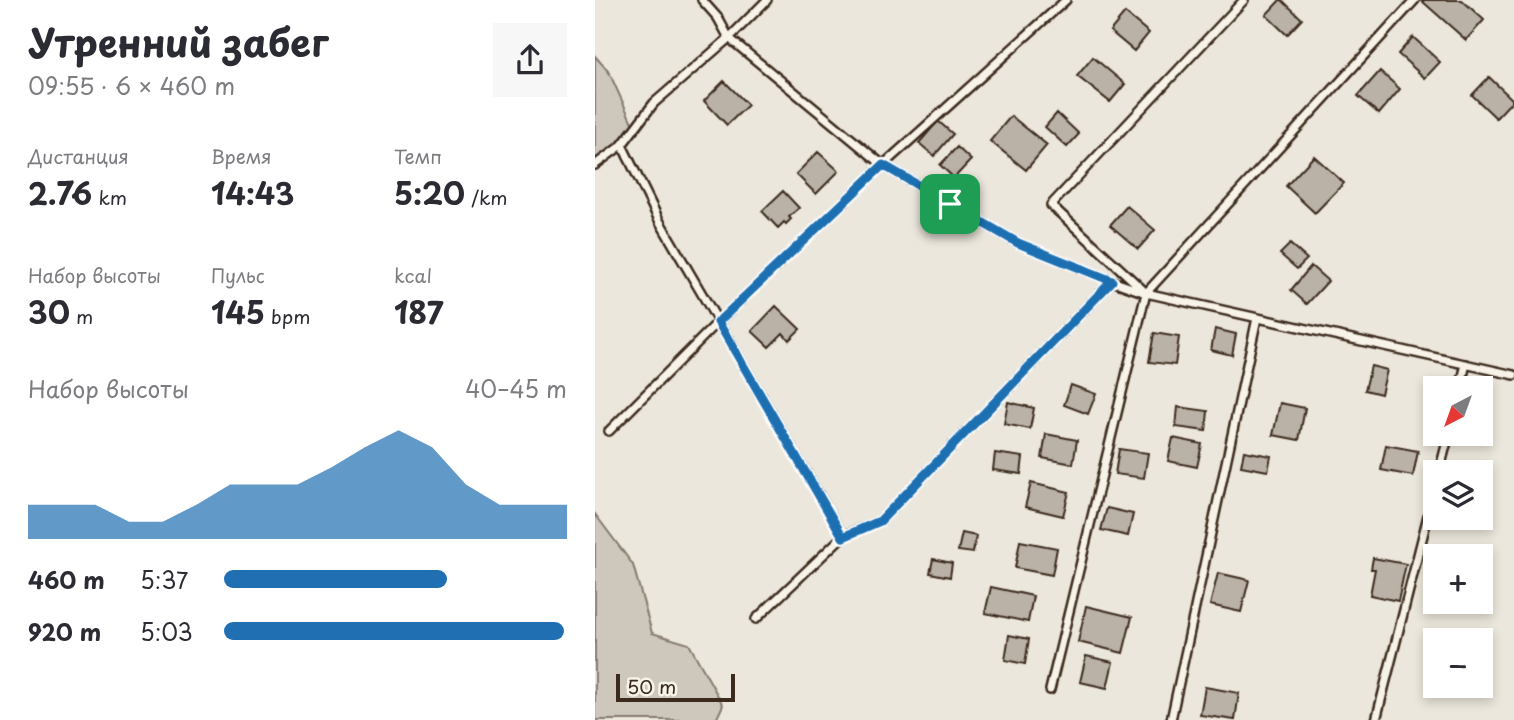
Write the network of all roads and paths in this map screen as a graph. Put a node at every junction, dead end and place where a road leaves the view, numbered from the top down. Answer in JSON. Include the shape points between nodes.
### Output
{"nodes":[{"id":1,"x":702,"y":0,"type":"edge"},
{"id":2,"x":767,"y":0,"type":"edge"},
{"id":3,"x":1066,"y":0,"type":"edge"},
{"id":4,"x":1244,"y":0,"type":"edge"},
{"id":5,"x":1415,"y":0,"type":"edge"},
{"id":6,"x":729,"y":38,"type":"junction"},
{"id":7,"x":622,"y":145,"type":"junction"},
{"id":8,"x":595,"y":165,"type":"edge"},
{"id":9,"x":883,"y":165,"type":"junction"},
{"id":10,"x":1112,"y":281,"type":"junction"},
{"id":11,"x":1146,"y":293,"type":"junction"},
{"id":12,"x":1257,"y":318,"type":"junction"},
{"id":13,"x":718,"y":322,"type":"junction"},
{"id":14,"x":1467,"y":364,"type":"junction"},
{"id":15,"x":1514,"y":375,"type":"edge"},
{"id":16,"x":1464,"y":376,"type":"edge"},
{"id":17,"x":609,"y":431,"type":"dead end"},
{"id":18,"x":1424,"y":530,"type":"edge"},
{"id":19,"x":843,"y":537,"type":"junction"},
{"id":20,"x":756,"y":619,"type":"dead end"},
{"id":21,"x":1050,"y":690,"type":"dead end"},
{"id":22,"x":1171,"y":720,"type":"edge"},
{"id":23,"x":1376,"y":720,"type":"edge"}],
"edges":[{"from":1,"to":6,"type":"lane"},
{"from":2,"to":6,"type":"lane"},
{"from":3,"to":9,"type":"lane"},
{"from":4,"to":11,"type":"lane","via":[[1051,205]]},
{"from":5,"to":11,"type":"lane"},
{"from":6,"to":7,"type":"lane","via":[[654,103]]},
{"from":6,"to":9,"type":"lane"},
{"from":7,"to":8,"type":"lane"},
{"from":7,"to":13,"type":"lane"},
{"from":9,"to":10,"type":"lane","via":[[1018,243]]},
{"from":9,"to":13,"type":"lane"},
{"from":10,"to":11,"type":"lane"},
{"from":10,"to":19,"type":"lane","via":[[880,521]]},
{"from":11,"to":12,"type":"lane"},
{"from":11,"to":21,"type":"lane"},
{"from":12,"to":14,"type":"lane"},
{"from":12,"to":22,"type":"lane"},
{"from":13,"to":17,"type":"lane"},
{"from":13,"to":19,"type":"lane"},
{"from":14,"to":15,"type":"lane"},
{"from":14,"to":16,"type":"lane"},
{"from":18,"to":23,"type":"lane"},
{"from":19,"to":20,"type":"lane"}]}
